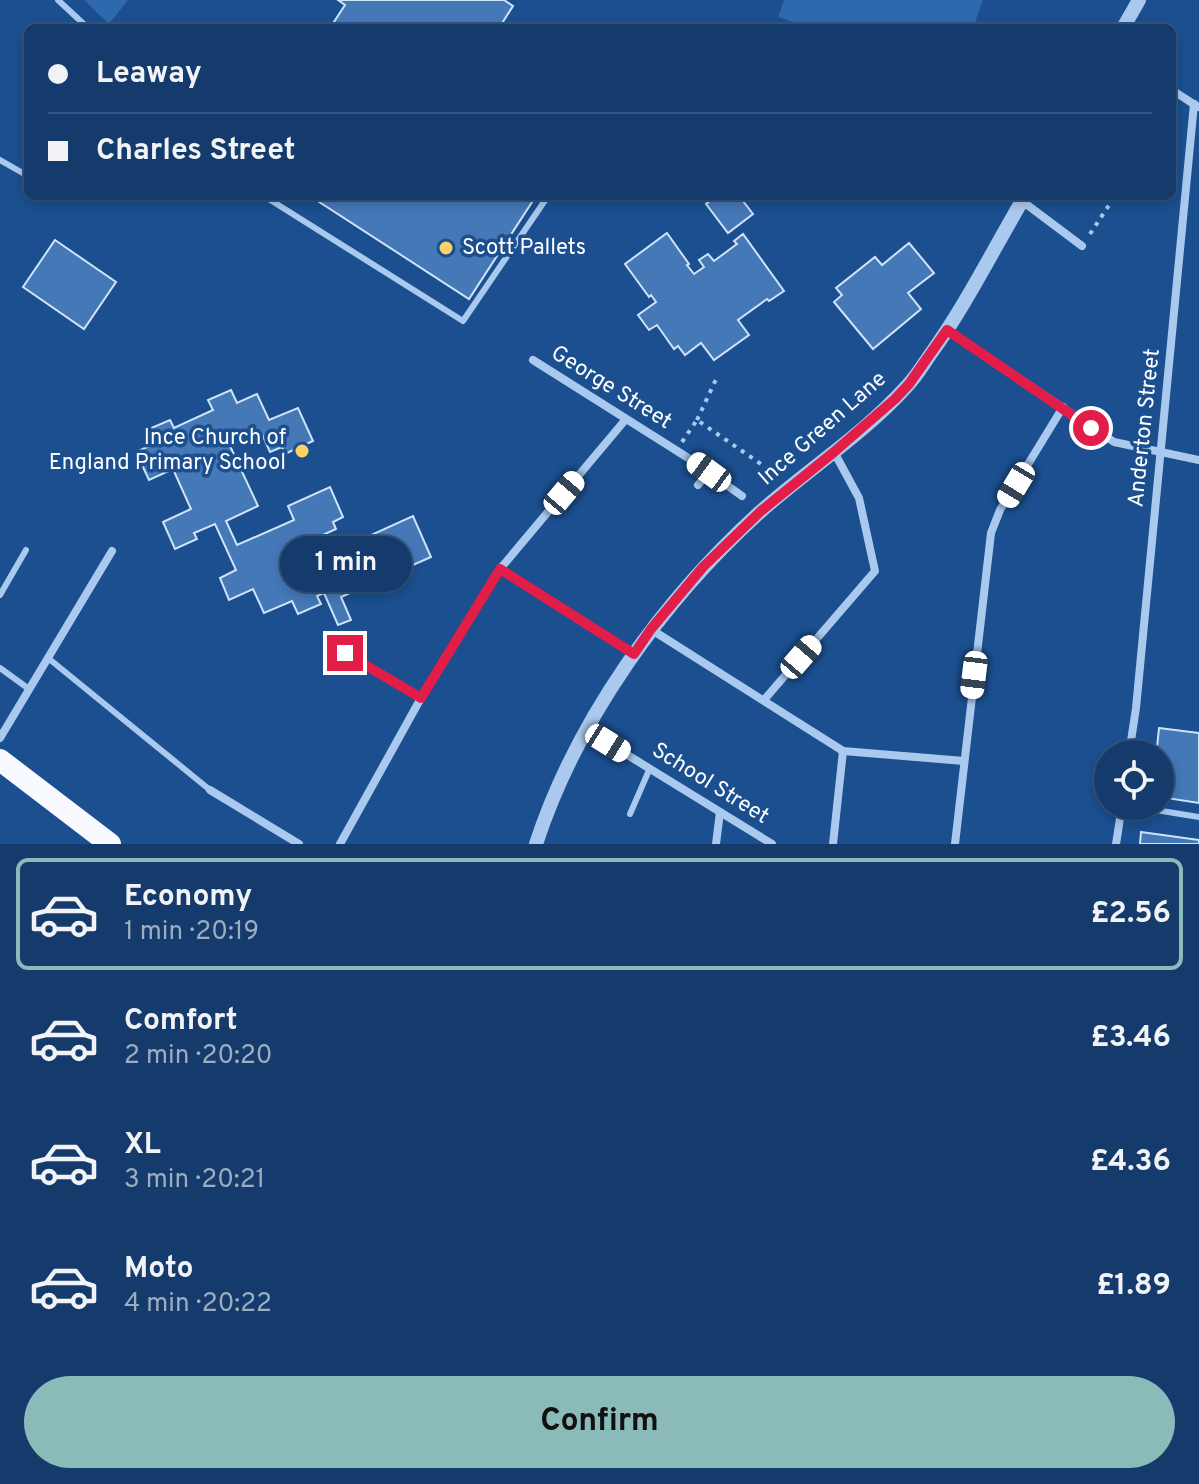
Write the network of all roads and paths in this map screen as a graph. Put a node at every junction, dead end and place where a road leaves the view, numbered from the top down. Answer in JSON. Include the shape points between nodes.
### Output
{"nodes":[{"id":1,"x":58,"y":0,"type":"edge"},
{"id":2,"x":1139,"y":0,"type":"edge"},
{"id":3,"x":84,"y":24,"type":"edge"},
{"id":4,"x":1125,"y":24,"type":"edge"},
{"id":5,"x":1176,"y":93,"type":"edge"},
{"id":6,"x":1196,"y":106,"type":"edge"},
{"id":7,"x":0,"y":160,"type":"edge"},
{"id":8,"x":24,"y":174,"type":"edge"},
{"id":9,"x":270,"y":200,"type":"edge"},
{"id":10,"x":545,"y":200,"type":"edge"},
{"id":11,"x":1022,"y":200,"type":"edge"},
{"id":12,"x":1025,"y":200,"type":"edge"},
{"id":13,"x":1112,"y":200,"type":"edge"},
{"id":14,"x":1082,"y":246,"type":"joint"},
{"id":15,"x":947,"y":330,"type":"junction"},
{"id":16,"x":533,"y":360,"type":"dead end"},
{"id":17,"x":718,"y":375,"type":"dead end"},
{"id":18,"x":1063,"y":407,"type":"junction"},
{"id":19,"x":626,"y":419,"type":"junction"},
{"id":20,"x":697,"y":420,"type":"junction"},
{"id":21,"x":676,"y":450,"type":"junction"},
{"id":22,"x":834,"y":452,"type":"junction"},
{"id":23,"x":1161,"y":453,"type":"junction"},
{"id":24,"x":1199,"y":460,"type":"edge"},
{"id":25,"x":709,"y":472,"type":"junction"},
{"id":26,"x":698,"y":485,"type":"dead end"},
{"id":27,"x":792,"y":485,"type":"junction"},
{"id":28,"x":742,"y":496,"type":"dead end"},
{"id":29,"x":26,"y":550,"type":"dead end"},
{"id":30,"x":112,"y":551,"type":"dead end"},
{"id":31,"x":500,"y":569,"type":"junction"},
{"id":32,"x":0,"y":595,"type":"edge"},
{"id":33,"x":651,"y":629,"type":"junction"},
{"id":34,"x":345,"y":653,"type":"dead end"},
{"id":35,"x":634,"y":654,"type":"junction"},
{"id":36,"x":48,"y":658,"type":"junction"},
{"id":37,"x":0,"y":668,"type":"edge"},
{"id":38,"x":29,"y":689,"type":"junction"},
{"id":39,"x":421,"y":698,"type":"junction"},
{"id":40,"x":764,"y":700,"type":"junction"},
{"id":41,"x":587,"y":730,"type":"junction"},
{"id":42,"x":0,"y":738,"type":"edge"},
{"id":43,"x":1131,"y":740,"type":"edge"},
{"id":44,"x":843,"y":751,"type":"junction"},
{"id":45,"x":0,"y":760,"type":"edge"},
{"id":46,"x":964,"y":761,"type":"junction"},
{"id":47,"x":650,"y":768,"type":"junction"},
{"id":48,"x":210,"y":790,"type":"joint"},
{"id":49,"x":720,"y":812,"type":"junction"},
{"id":50,"x":1174,"y":813,"type":"edge"},
{"id":51,"x":630,"y":814,"type":"dead end"},
{"id":52,"x":1199,"y":817,"type":"edge"},
{"id":53,"x":1120,"y":820,"type":"edge"},
{"id":54,"x":110,"y":844,"type":"edge"},
{"id":55,"x":299,"y":844,"type":"edge"},
{"id":56,"x":340,"y":844,"type":"edge"},
{"id":57,"x":536,"y":844,"type":"edge"},
{"id":58,"x":716,"y":844,"type":"edge"},
{"id":59,"x":772,"y":844,"type":"edge"},
{"id":60,"x":833,"y":844,"type":"edge"},
{"id":61,"x":955,"y":844,"type":"edge"},
{"id":62,"x":1116,"y":844,"type":"edge"}],
"edges":[{"from":1,"to":3,"type":"lane"},
{"from":2,"to":4,"type":"street"},
{"from":5,"to":6,"type":"street"},
{"from":6,"to":23,"type":"street","name":"Anderton Street"},
{"from":7,"to":8,"type":"lane"},
{"from":9,"to":10,"type":"lane","via":[[463,321]]},
{"from":11,"to":15,"type":"street","name":"Ince Green Lane"},
{"from":12,"to":14,"type":"street"},
{"from":13,"to":14,"type":"path"},
{"from":15,"to":18,"type":"street"},
{"from":15,"to":22,"type":"street","name":"Ince Green Lane","via":[[909,384]]},
{"from":16,"to":19,"type":"street","name":"George Street"},
{"from":17,"to":20,"type":"path"},
{"from":18,"to":23,"type":"street","via":[[1114,442]]},
{"from":18,"to":46,"type":"street","via":[[991,533]]},
{"from":19,"to":21,"type":"street","name":"George Street"},
{"from":19,"to":31,"type":"street"},
{"from":20,"to":21,"type":"path"},
{"from":20,"to":27,"type":"path"},
{"from":21,"to":25,"type":"street","name":"George Street"},
{"from":22,"to":27,"type":"street","name":"Ince Green Lane"},
{"from":22,"to":40,"type":"street","via":[[859,498],[875,571]]},
{"from":23,"to":24,"type":"street"},
{"from":23,"to":43,"type":"street","name":"Anderton Street"},
{"from":25,"to":26,"type":"street"},
{"from":25,"to":28,"type":"street","name":"George Street"},
{"from":27,"to":33,"type":"street","name":"Ince Green Lane","via":[[703,567]]},
{"from":29,"to":32,"type":"lane"},
{"from":30,"to":36,"type":"street"},
{"from":31,"to":35,"type":"street"},
{"from":31,"to":39,"type":"street"},
{"from":33,"to":35,"type":"street","name":"Ince Green Lane"},
{"from":33,"to":40,"type":"street"},
{"from":34,"to":39,"type":"street"},
{"from":35,"to":41,"type":"street","name":"Ince Green Lane"},
{"from":36,"to":38,"type":"street"},
{"from":36,"to":48,"type":"lane"},
{"from":37,"to":38,"type":"lane"},
{"from":38,"to":42,"type":"street"},
{"from":39,"to":56,"type":"street"},
{"from":40,"to":44,"type":"street"},
{"from":41,"to":47,"type":"street","name":"School Street"},
{"from":41,"to":57,"type":"street","name":"Ince Green Lane"},
{"from":44,"to":46,"type":"street"},
{"from":44,"to":60,"type":"street"},
{"from":45,"to":54,"type":"highway"},
{"from":46,"to":61,"type":"street"},
{"from":47,"to":49,"type":"street","name":"School Street"},
{"from":47,"to":51,"type":"lane"},
{"from":48,"to":55,"type":"street"},
{"from":49,"to":58,"type":"street"},
{"from":49,"to":59,"type":"street","name":"School Street"},
{"from":50,"to":52,"type":"lane"},
{"from":53,"to":62,"type":"street"}]}
